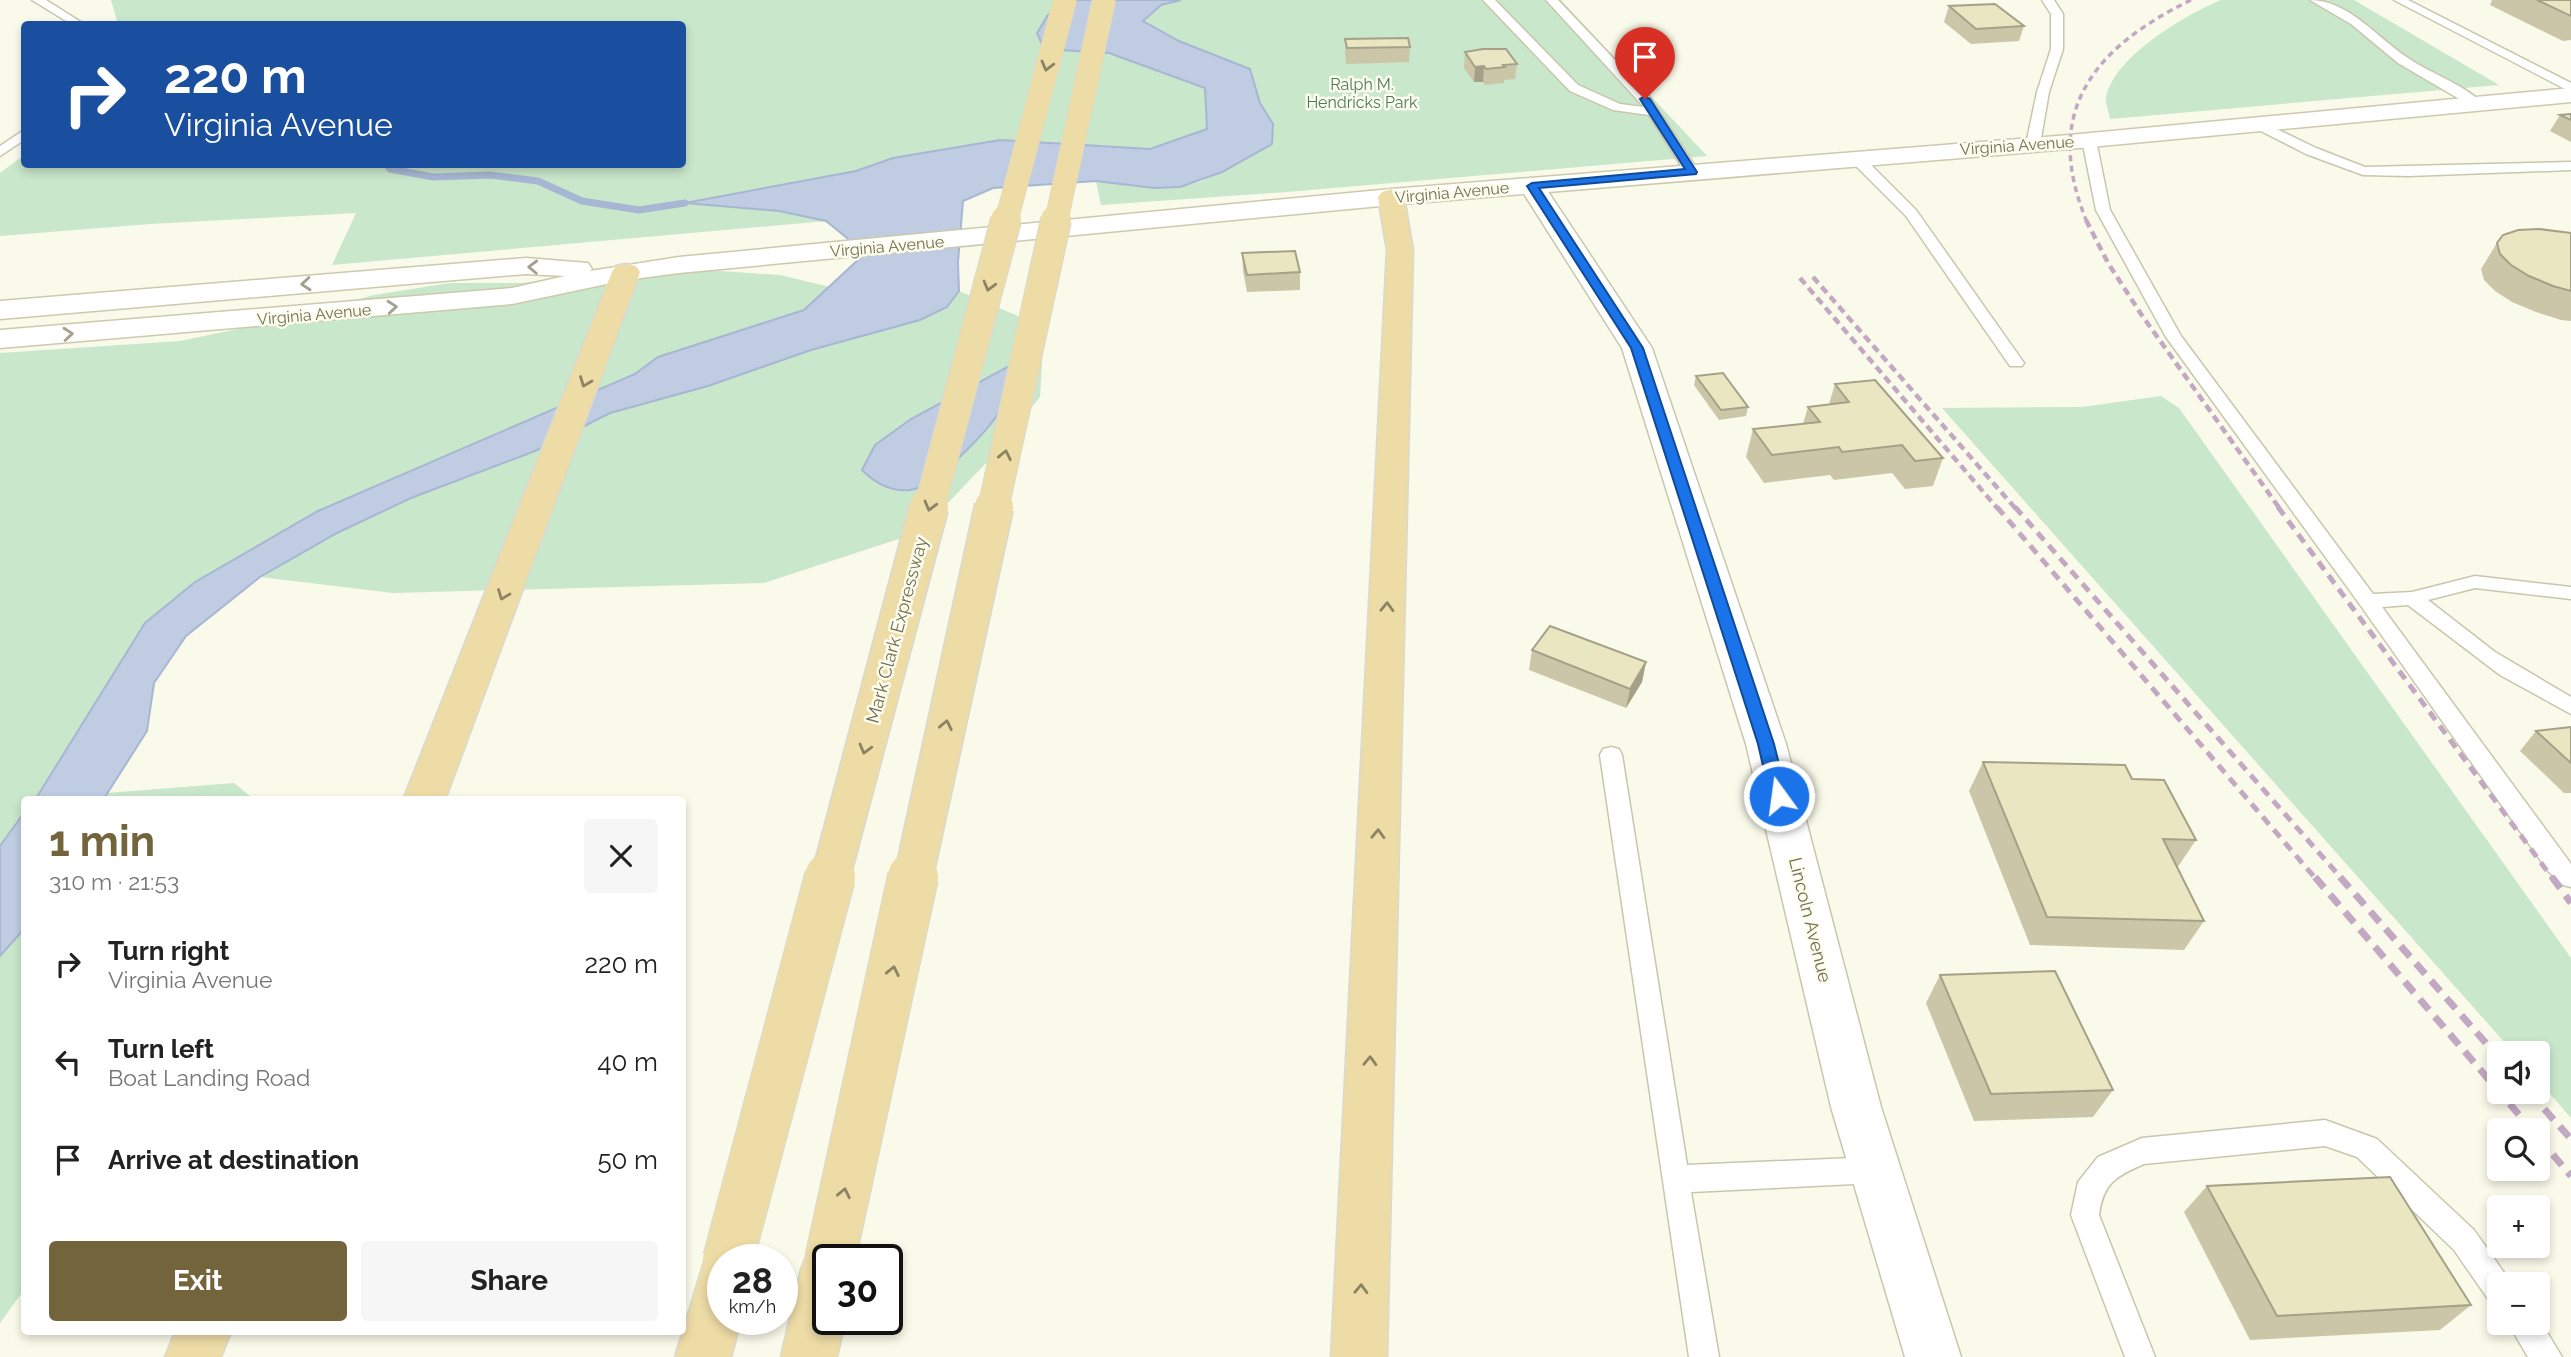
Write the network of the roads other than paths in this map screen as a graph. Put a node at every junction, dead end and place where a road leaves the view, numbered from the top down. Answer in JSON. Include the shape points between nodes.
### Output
{"nodes":[{"id":1,"x":38,"y":0,"type":"edge"},
{"id":2,"x":1065,"y":0,"type":"edge"},
{"id":3,"x":1104,"y":0,"type":"edge"},
{"id":4,"x":1489,"y":0,"type":"edge"},
{"id":5,"x":1552,"y":0,"type":"edge"},
{"id":6,"x":2048,"y":0,"type":"edge"},
{"id":7,"x":2316,"y":0,"type":"edge"},
{"id":8,"x":2400,"y":0,"type":"edge"},
{"id":9,"x":73,"y":21,"type":"edge"},
{"id":10,"x":2567,"y":96,"type":"edge"},
{"id":11,"x":2477,"y":104,"type":"junction"},
{"id":12,"x":1654,"y":113,"type":"junction"},
{"id":13,"x":2258,"y":124,"type":"junction"},
{"id":14,"x":21,"y":136,"type":"edge"},
{"id":15,"x":2089,"y":140,"type":"junction"},
{"id":16,"x":2033,"y":144,"type":"junction"},
{"id":17,"x":0,"y":152,"type":"edge"},
{"id":18,"x":1856,"y":158,"type":"junction"},
{"id":19,"x":2571,"y":166,"type":"edge"},
{"id":20,"x":1692,"y":172,"type":"junction"},
{"id":21,"x":1532,"y":186,"type":"junction"},
{"id":22,"x":1391,"y":197,"type":"junction"},
{"id":23,"x":626,"y":272,"type":"junction"},
{"id":24,"x":144,"y":298,"type":"junction"},
{"id":25,"x":0,"y":310,"type":"edge"},
{"id":26,"x":121,"y":330,"type":"junction"},
{"id":27,"x":0,"y":339,"type":"edge"},
{"id":28,"x":2016,"y":363,"type":"dead end"},
{"id":29,"x":2571,"y":593,"type":"edge"},
{"id":30,"x":2412,"y":598,"type":"junction"},
{"id":31,"x":2368,"y":601,"type":"junction"},
{"id":32,"x":2571,"y":706,"type":"edge"},
{"id":33,"x":1611,"y":755,"type":"dead end"},
{"id":34,"x":426,"y":796,"type":"edge"},
{"id":35,"x":2571,"y":878,"type":"edge"},
{"id":36,"x":1875,"y":1170,"type":"junction"},
{"id":37,"x":1675,"y":1179,"type":"junction"},
{"id":38,"x":733,"y":1244,"type":"edge"},
{"id":39,"x":833,"y":1244,"type":"edge"},
{"id":40,"x":2487,"y":1272,"type":"edge"},
{"id":41,"x":202,"y":1335,"type":"edge"},
{"id":42,"x":708,"y":1335,"type":"edge"},
{"id":43,"x":814,"y":1335,"type":"edge"},
{"id":44,"x":2531,"y":1335,"type":"edge"},
{"id":45,"x":193,"y":1357,"type":"edge"},
{"id":46,"x":702,"y":1357,"type":"edge"},
{"id":47,"x":809,"y":1357,"type":"edge"},
{"id":48,"x":1359,"y":1357,"type":"edge"},
{"id":49,"x":1704,"y":1357,"type":"edge"},
{"id":50,"x":1933,"y":1357,"type":"edge"},
{"id":51,"x":2140,"y":1357,"type":"edge"},
{"id":52,"x":2547,"y":1357,"type":"edge"}],
"edges":[{"from":1,"to":9,"type":"lane"},
{"from":2,"to":38,"type":"highway","name":"Mark Clark Expressway","one_way":true,"bridge":true},
{"from":39,"to":3,"type":"highway","one_way":true,"bridge":true},
{"from":4,"to":12,"type":"lane","via":[[1574,88],[1617,107]]},
{"from":5,"to":12,"type":"lane"},
{"from":6,"to":16,"type":"lane","via":[[2057,14],[2057,49]]},
{"from":7,"to":11,"type":"lane","via":[[2355,22],[2402,60]]},
{"from":8,"to":10,"type":"lane"},
{"from":10,"to":11,"type":"main road","name":"Virginia Avenue"},
{"from":11,"to":13,"type":"main road","name":"Virginia Avenue"},
{"from":12,"to":20,"type":"lane"},
{"from":13,"to":15,"type":"main road","name":"Virginia Avenue"},
{"from":13,"to":19,"type":"lane","via":[[2363,171]]},
{"from":14,"to":17,"type":"lane"},
{"from":15,"to":16,"type":"main road","name":"Virginia Avenue"},
{"from":15,"to":31,"type":"lane","via":[[2103,210],[2174,337]]},
{"from":16,"to":18,"type":"main road","name":"Virginia Avenue"},
{"from":18,"to":20,"type":"main road","name":"Virginia Avenue"},
{"from":18,"to":28,"type":"lane","via":[[1911,214]]},
{"from":20,"to":21,"type":"main road","name":"Virginia Avenue"},
{"from":21,"to":22,"type":"main road","name":"Virginia Avenue"},
{"from":21,"to":36,"type":"main road","name":"Lincoln Avenue","via":[[1637,348],[1766,744]]},
{"from":22,"to":23,"type":"main road","name":"Virginia Avenue","bridge":true},
{"from":48,"to":22,"type":"highway","one_way":true,"via":[[1400,250]]},
{"from":23,"to":24,"type":"main road","name":"Virginia Avenue","one_way":true,"via":[[526,266]]},
{"from":26,"to":23,"type":"main road","name":"Virginia Avenue","one_way":true,"via":[[512,296]]},
{"from":23,"to":34,"type":"highway","one_way":true},
{"from":24,"to":25,"type":"main road","name":"Virginia Avenue"},
{"from":24,"to":26,"type":"main road"},
{"from":27,"to":26,"type":"main road","name":"Virginia Avenue","one_way":true},
{"from":29,"to":30,"type":"lane","via":[[2475,583]]},
{"from":30,"to":31,"type":"lane"},
{"from":30,"to":32,"type":"lane","via":[[2525,683]]},
{"from":31,"to":35,"type":"lane","via":[[2556,864]]},
{"from":33,"to":37,"type":"lane"},
{"from":36,"to":37,"type":"lane"},
{"from":36,"to":50,"type":"main road","name":"Lincoln Avenue"},
{"from":37,"to":49,"type":"lane"},
{"from":40,"to":51,"type":"lane","via":[[2464,1240],[2367,1148],[2325,1133],[2141,1151],[2108,1166],[2088,1192],[2085,1215]]},
{"from":41,"to":45,"type":"highway"},
{"from":42,"to":46,"type":"highway"},
{"from":43,"to":47,"type":"highway"},
{"from":44,"to":52,"type":"lane"}]}
